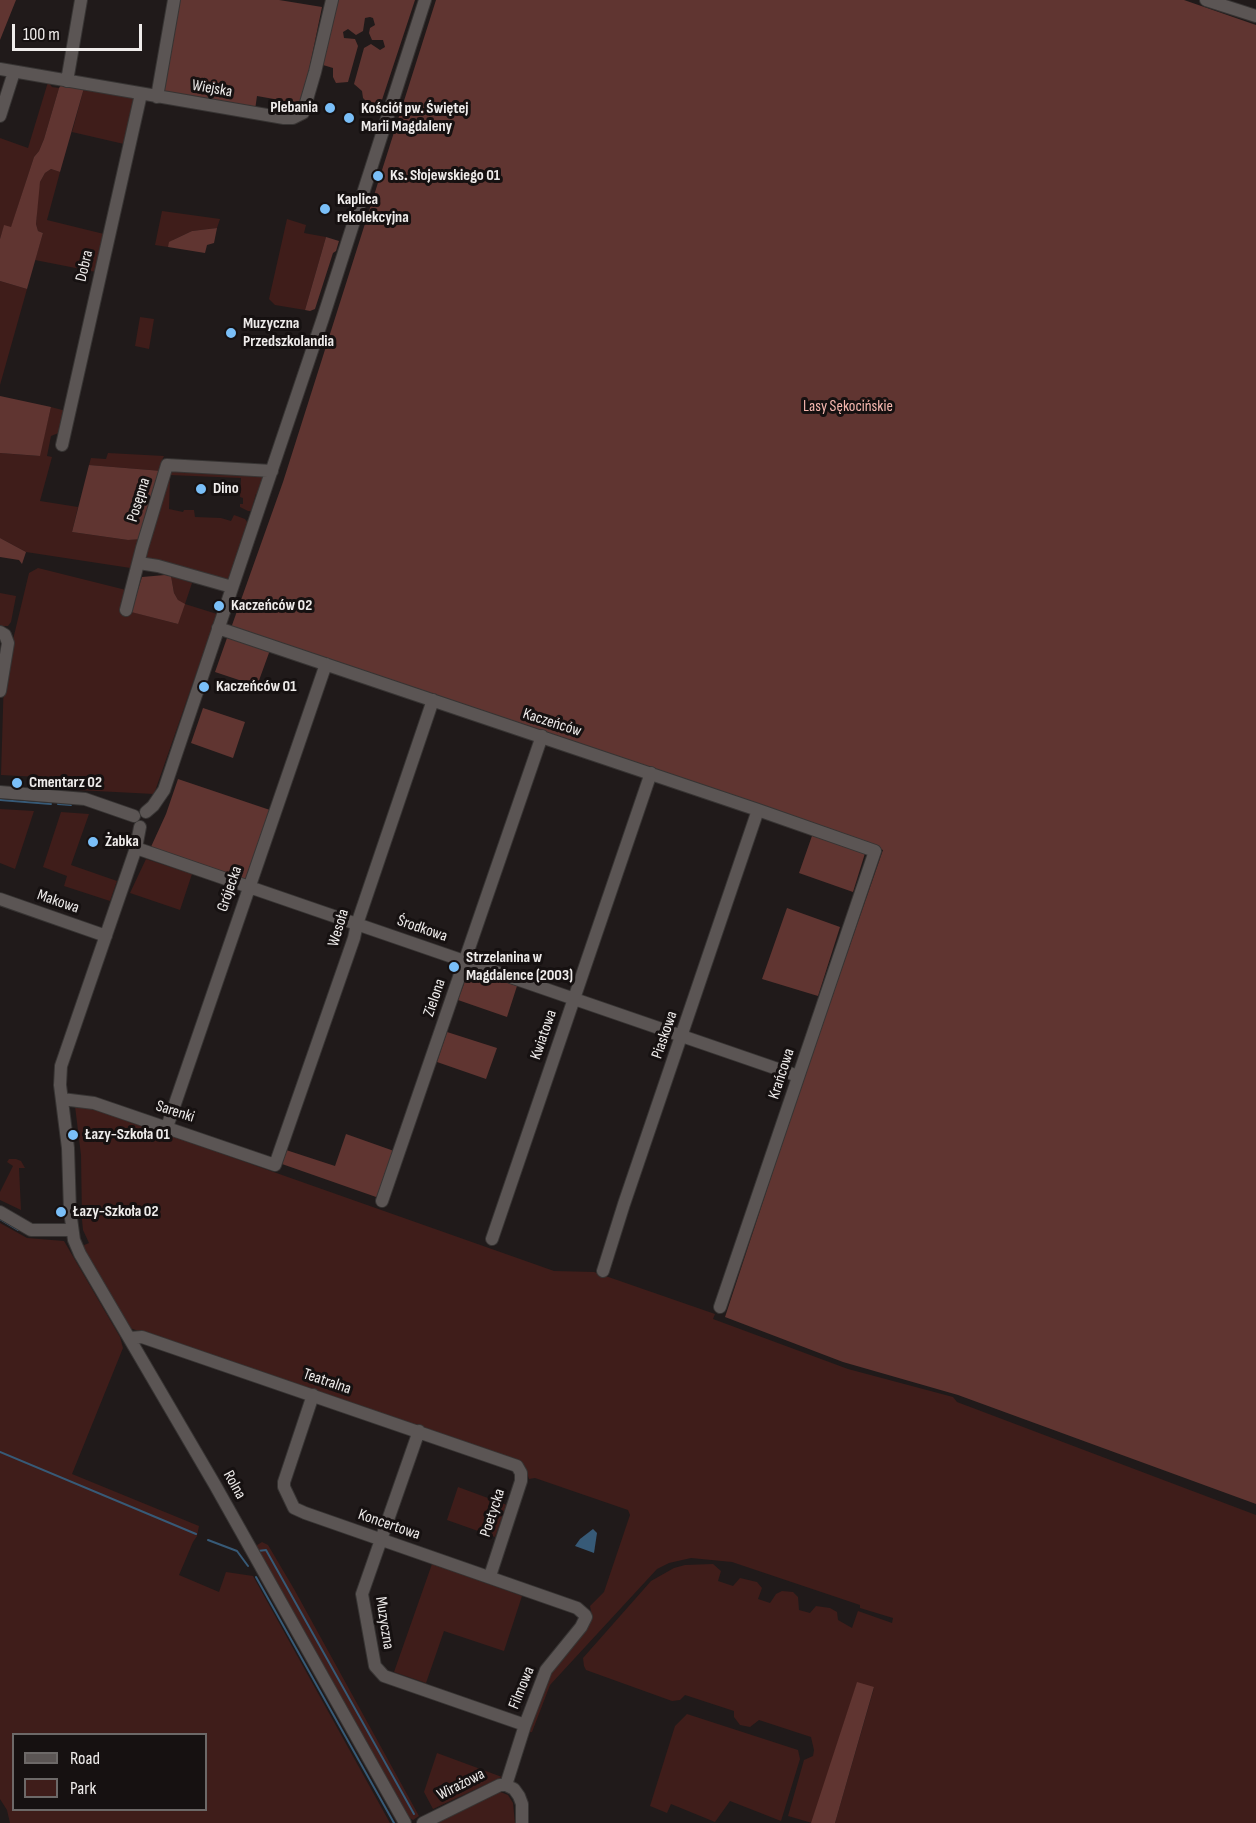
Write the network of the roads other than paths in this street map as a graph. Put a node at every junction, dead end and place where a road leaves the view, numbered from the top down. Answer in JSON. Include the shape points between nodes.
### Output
{"nodes":[{"id":1,"x":81,"y":0,"type":"edge"},
{"id":2,"x":174,"y":0,"type":"edge"},
{"id":3,"x":332,"y":0,"type":"edge"},
{"id":4,"x":425,"y":0,"type":"edge"},
{"id":5,"x":1208,"y":0,"type":"edge"},
{"id":6,"x":1256,"y":16,"type":"edge"},
{"id":7,"x":0,"y":69,"type":"edge"},
{"id":8,"x":14,"y":72,"type":"junction"},
{"id":9,"x":67,"y":81,"type":"junction"},
{"id":10,"x":141,"y":94,"type":"junction"},
{"id":11,"x":157,"y":97,"type":"junction"},
{"id":12,"x":0,"y":116,"type":"edge"},
{"id":13,"x":62,"y":446,"type":"dead end"},
{"id":14,"x":272,"y":471,"type":"junction"},
{"id":15,"x":139,"y":563,"type":"junction"},
{"id":16,"x":232,"y":587,"type":"junction"},
{"id":17,"x":126,"y":610,"type":"dead end"},
{"id":18,"x":218,"y":628,"type":"junction"},
{"id":19,"x":0,"y":632,"type":"edge"},
{"id":20,"x":326,"y":664,"type":"junction"},
{"id":21,"x":0,"y":691,"type":"edge"},
{"id":22,"x":433,"y":700,"type":"junction"},
{"id":23,"x":542,"y":736,"type":"junction"},
{"id":24,"x":651,"y":773,"type":"junction"},
{"id":25,"x":0,"y":792,"type":"edge"},
{"id":26,"x":758,"y":810,"type":"junction"},
{"id":27,"x":140,"y":818,"type":"junction"},
{"id":28,"x":136,"y":848,"type":"junction"},
{"id":29,"x":875,"y":851,"type":"joint"},
{"id":30,"x":248,"y":887,"type":"junction"},
{"id":31,"x":0,"y":899,"type":"edge"},
{"id":32,"x":357,"y":924,"type":"junction"},
{"id":33,"x":106,"y":936,"type":"junction"},
{"id":34,"x":465,"y":961,"type":"junction"},
{"id":35,"x":574,"y":999,"type":"junction"},
{"id":36,"x":682,"y":1037,"type":"junction"},
{"id":37,"x":798,"y":1076,"type":"junction"},
{"id":38,"x":62,"y":1100,"type":"junction"},
{"id":39,"x":167,"y":1127,"type":"junction"},
{"id":40,"x":274,"y":1165,"type":"joint"},
{"id":41,"x":382,"y":1201,"type":"dead end"},
{"id":42,"x":0,"y":1212,"type":"edge"},
{"id":43,"x":72,"y":1230,"type":"junction"},
{"id":44,"x":492,"y":1239,"type":"dead end"},
{"id":45,"x":603,"y":1271,"type":"dead end"},
{"id":46,"x":720,"y":1307,"type":"dead end"},
{"id":47,"x":130,"y":1338,"type":"junction"},
{"id":48,"x":313,"y":1395,"type":"junction"},
{"id":49,"x":419,"y":1431,"type":"junction"},
{"id":50,"x":513,"y":1464,"type":"joint"},
{"id":51,"x":380,"y":1540,"type":"junction"},
{"id":52,"x":490,"y":1576,"type":"junction"},
{"id":53,"x":585,"y":1615,"type":"joint"},
{"id":54,"x":525,"y":1725,"type":"junction"},
{"id":55,"x":506,"y":1785,"type":"junction"},
{"id":56,"x":405,"y":1823,"type":"edge"},
{"id":57,"x":423,"y":1823,"type":"edge"},
{"id":58,"x":522,"y":1823,"type":"edge"}],
"edges":[{"from":1,"to":9,"type":"street"},
{"from":2,"to":11,"type":"street"},
{"from":3,"to":11,"type":"street","name":"Wiejska","via":[[300,116],[284,118]]},
{"from":4,"to":14,"type":"street"},
{"from":5,"to":6,"type":"street"},
{"from":7,"to":8,"type":"street","name":"Wiejska"},
{"from":8,"to":9,"type":"street","name":"Wiejska"},
{"from":8,"to":12,"type":"street"},
{"from":9,"to":10,"type":"street","name":"Wiejska"},
{"from":10,"to":11,"type":"street","name":"Wiejska"},
{"from":10,"to":13,"type":"street","name":"Dobra"},
{"from":14,"to":15,"type":"street","name":"Posępna","via":[[167,465]]},
{"from":14,"to":16,"type":"street"},
{"from":15,"to":16,"type":"street"},
{"from":15,"to":17,"type":"street","name":"Posępna"},
{"from":16,"to":18,"type":"street"},
{"from":18,"to":20,"type":"street","name":"Kaczeńców"},
{"from":18,"to":27,"type":"street","via":[[164,790]]},
{"from":19,"to":21,"type":"street","via":[[8,643]]},
{"from":20,"to":22,"type":"street","name":"Kaczeńców"},
{"from":20,"to":30,"type":"street","name":"Grójecka"},
{"from":22,"to":23,"type":"street","name":"Kaczeńców"},
{"from":22,"to":32,"type":"street","name":"Wesoła"},
{"from":23,"to":24,"type":"street","name":"Kaczeńców"},
{"from":23,"to":34,"type":"street","name":"Zielona"},
{"from":24,"to":26,"type":"street","name":"Kaczeńców"},
{"from":24,"to":35,"type":"street","name":"Kwiatowa"},
{"from":25,"to":27,"type":"street","via":[[85,799]]},
{"from":26,"to":29,"type":"street","name":"Kaczeńców"},
{"from":26,"to":36,"type":"street","name":"Piaskowa"},
{"from":27,"to":28,"type":"street","name":"Rolna"},
{"from":28,"to":30,"type":"street","name":"Środkowa"},
{"from":28,"to":33,"type":"street","name":"Rolna"},
{"from":29,"to":37,"type":"street","name":"Krańcowa"},
{"from":30,"to":32,"type":"street","name":"Środkowa"},
{"from":30,"to":39,"type":"street","name":"Grójecka"},
{"from":31,"to":33,"type":"street","name":"Makowa"},
{"from":32,"to":34,"type":"street","name":"Środkowa"},
{"from":32,"to":40,"type":"street","name":"Wesoła"},
{"from":33,"to":38,"type":"street","name":"Rolna","via":[[63,1060]]},
{"from":34,"to":35,"type":"street","name":"Środkowa"},
{"from":34,"to":41,"type":"street","name":"Zielona"},
{"from":35,"to":36,"type":"street","name":"Środkowa"},
{"from":35,"to":44,"type":"street","name":"Kwiatowa"},
{"from":36,"to":37,"type":"street","name":"Środkowa"},
{"from":36,"to":45,"type":"street","name":"Piaskowa"},
{"from":37,"to":46,"type":"street","name":"Krańcowa"},
{"from":38,"to":39,"type":"street","name":"Sarenki","via":[[94,1103]]},
{"from":38,"to":43,"type":"street","name":"Rolna"},
{"from":39,"to":40,"type":"street","name":"Sarenki"},
{"from":42,"to":43,"type":"street","via":[[32,1230]]},
{"from":43,"to":47,"type":"street","name":"Rolna","via":[[80,1254]]},
{"from":47,"to":48,"type":"street","name":"Teatralna","via":[[142,1337]]},
{"from":47,"to":56,"type":"street","name":"Rolna"},
{"from":48,"to":49,"type":"street","name":"Teatralna"},
{"from":48,"to":51,"type":"street","name":"Koncertowa","via":[[284,1480],[292,1505],[301,1512]]},
{"from":49,"to":50,"type":"street","name":"Teatralna"},
{"from":49,"to":51,"type":"street","name":"Muzyczna"},
{"from":50,"to":52,"type":"street","name":"Poetycka","via":[[520,1469],[521,1481]]},
{"from":51,"to":52,"type":"street","name":"Koncertowa"},
{"from":51,"to":54,"type":"street","name":"Muzyczna","via":[[362,1594],[378,1671]]},
{"from":52,"to":53,"type":"street","name":"Koncertowa","via":[[577,1608]]},
{"from":53,"to":54,"type":"street","name":"Filmowa","via":[[581,1628],[546,1670]]},
{"from":54,"to":55,"type":"street","name":"Filmowa"},
{"from":55,"to":57,"type":"street","name":"Wirażowa","via":[[491,1787]]},
{"from":55,"to":58,"type":"street","name":"Wirażowa","via":[[519,1796]]}]}
